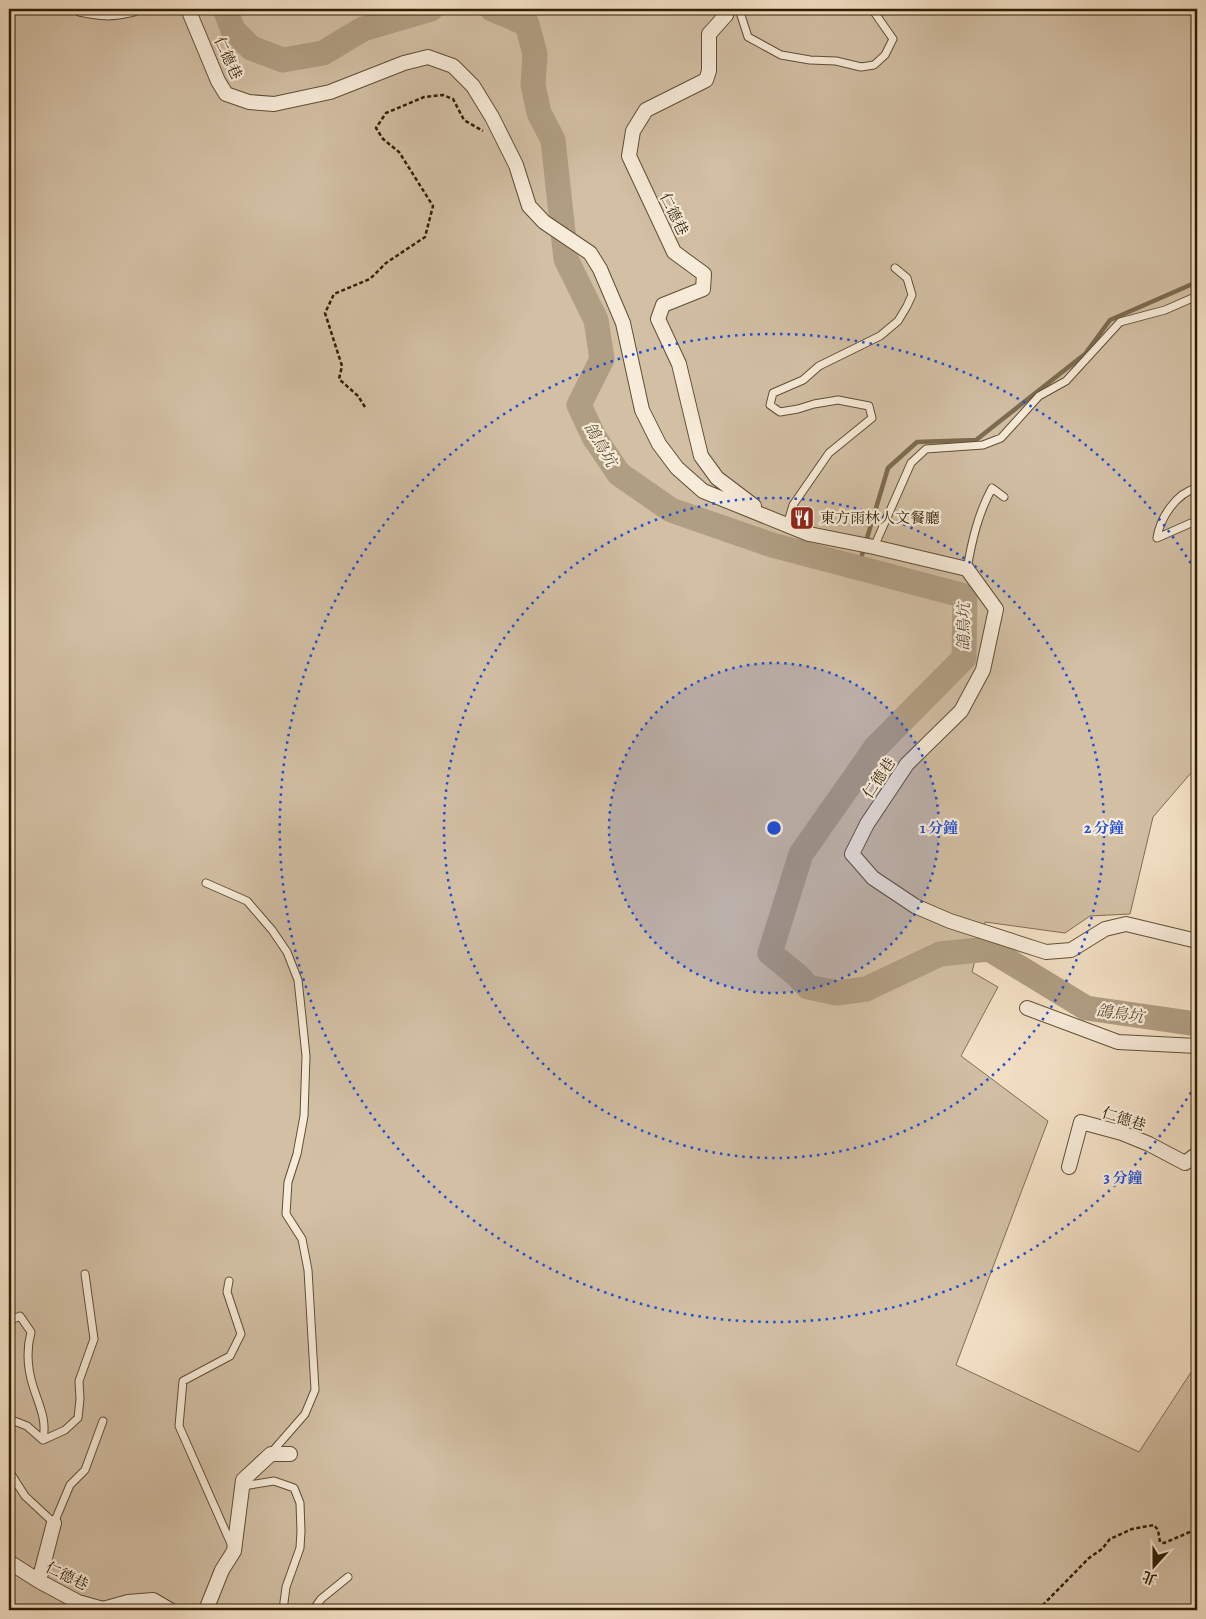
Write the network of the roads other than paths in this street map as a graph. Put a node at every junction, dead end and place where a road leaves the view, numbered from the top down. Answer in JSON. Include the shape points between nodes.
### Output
{"nodes":[{"id":1,"x":81,"y":9,"type":"edge"},
{"id":2,"x":132,"y":9,"type":"edge"},
{"id":3,"x":188,"y":9,"type":"edge"},
{"id":4,"x":728,"y":9,"type":"edge"},
{"id":5,"x":738,"y":9,"type":"edge"},
{"id":6,"x":872,"y":9,"type":"edge"},
{"id":7,"x":895,"y":268,"type":"dead end"},
{"id":8,"x":1197,"y":296,"type":"edge"},
{"id":9,"x":1197,"y":488,"type":"edge"},
{"id":10,"x":1004,"y":497,"type":"dead end"},
{"id":11,"x":781,"y":523,"type":"junction"},
{"id":12,"x":1197,"y":523,"type":"edge"},
{"id":13,"x":874,"y":546,"type":"junction"},
{"id":14,"x":967,"y":569,"type":"junction"},
{"id":15,"x":206,"y":882,"type":"dead end"},
{"id":16,"x":1197,"y":941,"type":"edge"},
{"id":17,"x":1028,"y":1008,"type":"dead end"},
{"id":18,"x":1197,"y":1046,"type":"edge"},
{"id":19,"x":1197,"y":1154,"type":"edge"},
{"id":20,"x":1069,"y":1167,"type":"dead end"},
{"id":21,"x":85,"y":1274,"type":"dead end"},
{"id":22,"x":229,"y":1280,"type":"dead end"},
{"id":23,"x":9,"y":1321,"type":"edge"},
{"id":24,"x":9,"y":1418,"type":"edge"},
{"id":25,"x":103,"y":1421,"type":"dead end"},
{"id":26,"x":43,"y":1440,"type":"junction"},
{"id":27,"x":271,"y":1454,"type":"junction"},
{"id":28,"x":290,"y":1454,"type":"dead end"},
{"id":29,"x":9,"y":1471,"type":"edge"},
{"id":30,"x":243,"y":1486,"type":"junction"},
{"id":31,"x":54,"y":1523,"type":"junction"},
{"id":32,"x":234,"y":1551,"type":"junction"},
{"id":33,"x":9,"y":1562,"type":"edge"},
{"id":34,"x":348,"y":1577,"type":"dead end"},
{"id":35,"x":39,"y":1581,"type":"junction"},
{"id":36,"x":170,"y":1610,"type":"edge"},
{"id":37,"x":206,"y":1610,"type":"edge"},
{"id":38,"x":283,"y":1610,"type":"edge"},
{"id":39,"x":313,"y":1610,"type":"edge"}],
"edges":[{"from":1,"to":2,"type":"street","via":[[114,14]]},
{"from":3,"to":11,"type":"street","name":"仁德巷","via":[[226,94],[249,102],[274,104],[330,92],[428,56],[453,66],[478,94],[516,164],[529,206],[544,222],[590,253],[600,269],[623,323],[642,410],[659,444],[676,468],[703,491]]},
{"from":4,"to":11,"type":"street","name":"仁德巷","via":[[709,34],[706,80],[646,110],[633,131],[629,156],[674,252],[704,274],[703,289],[663,305],[658,319],[679,364],[701,456],[717,478]]},
{"from":5,"to":6,"type":"lane","via":[[748,37],[781,55],[861,67],[874,65],[885,55],[893,38]]},
{"from":7,"to":11,"type":"lane","via":[[907,278],[912,295],[898,320],[880,336],[819,366],[803,380],[773,393],[770,405],[780,412],[838,400],[869,406],[872,418],[829,453]]},
{"from":8,"to":13,"type":"lane","via":[[1165,310],[1120,322],[1066,381],[1039,396],[1001,438],[983,445],[926,449],[911,463]]},
{"from":9,"to":12,"type":"lane","via":[[1174,502],[1158,530],[1157,538]]},
{"from":10,"to":14,"type":"lane","via":[[992,488],[984,503],[973,533]]},
{"from":11,"to":13,"type":"street","name":"仁德巷","via":[[809,534]]},
{"from":13,"to":14,"type":"street","name":"仁德巷"},
{"from":14,"to":16,"type":"street","name":"仁德巷","via":[[996,609],[983,670],[961,711],[907,764],[867,824],[852,854],[873,878],[915,906],[950,921],[1046,952],[1071,950],[1105,929],[1126,924]]},
{"from":15,"to":27,"type":"lane","via":[[247,901],[287,952],[298,980],[306,1056],[304,1116],[288,1182],[286,1214],[302,1239],[308,1270],[315,1390],[306,1414]]},
{"from":17,"to":18,"type":"street","via":[[1118,1042]]},
{"from":19,"to":20,"type":"street","name":"仁德巷","via":[[1185,1163],[1149,1144],[1081,1122]]},
{"from":21,"to":26,"type":"lane","via":[[94,1339],[79,1381],[78,1418],[65,1430]]},
{"from":22,"to":32,"type":"lane","via":[[227,1292],[241,1334],[230,1356],[183,1381],[179,1426]]},
{"from":23,"to":26,"type":"lane","via":[[20,1316],[31,1332],[27,1347],[29,1372],[46,1427]]},
{"from":24,"to":26,"type":"lane","via":[[27,1426]]},
{"from":25,"to":31,"type":"lane","via":[[85,1470],[70,1486]]},
{"from":27,"to":28,"type":"street"},
{"from":27,"to":30,"type":"street","via":[[243,1480]]},
{"from":29,"to":31,"type":"lane","via":[[25,1496]]},
{"from":30,"to":32,"type":"street"},
{"from":30,"to":38,"type":"lane","via":[[274,1481],[294,1488],[300,1503],[300,1548],[286,1587]]},
{"from":31,"to":35,"type":"street"},
{"from":32,"to":37,"type":"street","via":[[222,1570]]},
{"from":33,"to":35,"type":"street","name":"仁德巷"},
{"from":34,"to":39,"type":"lane"},
{"from":35,"to":36,"type":"street","name":"仁德巷","via":[[78,1602],[103,1609],[152,1600]]}]}
